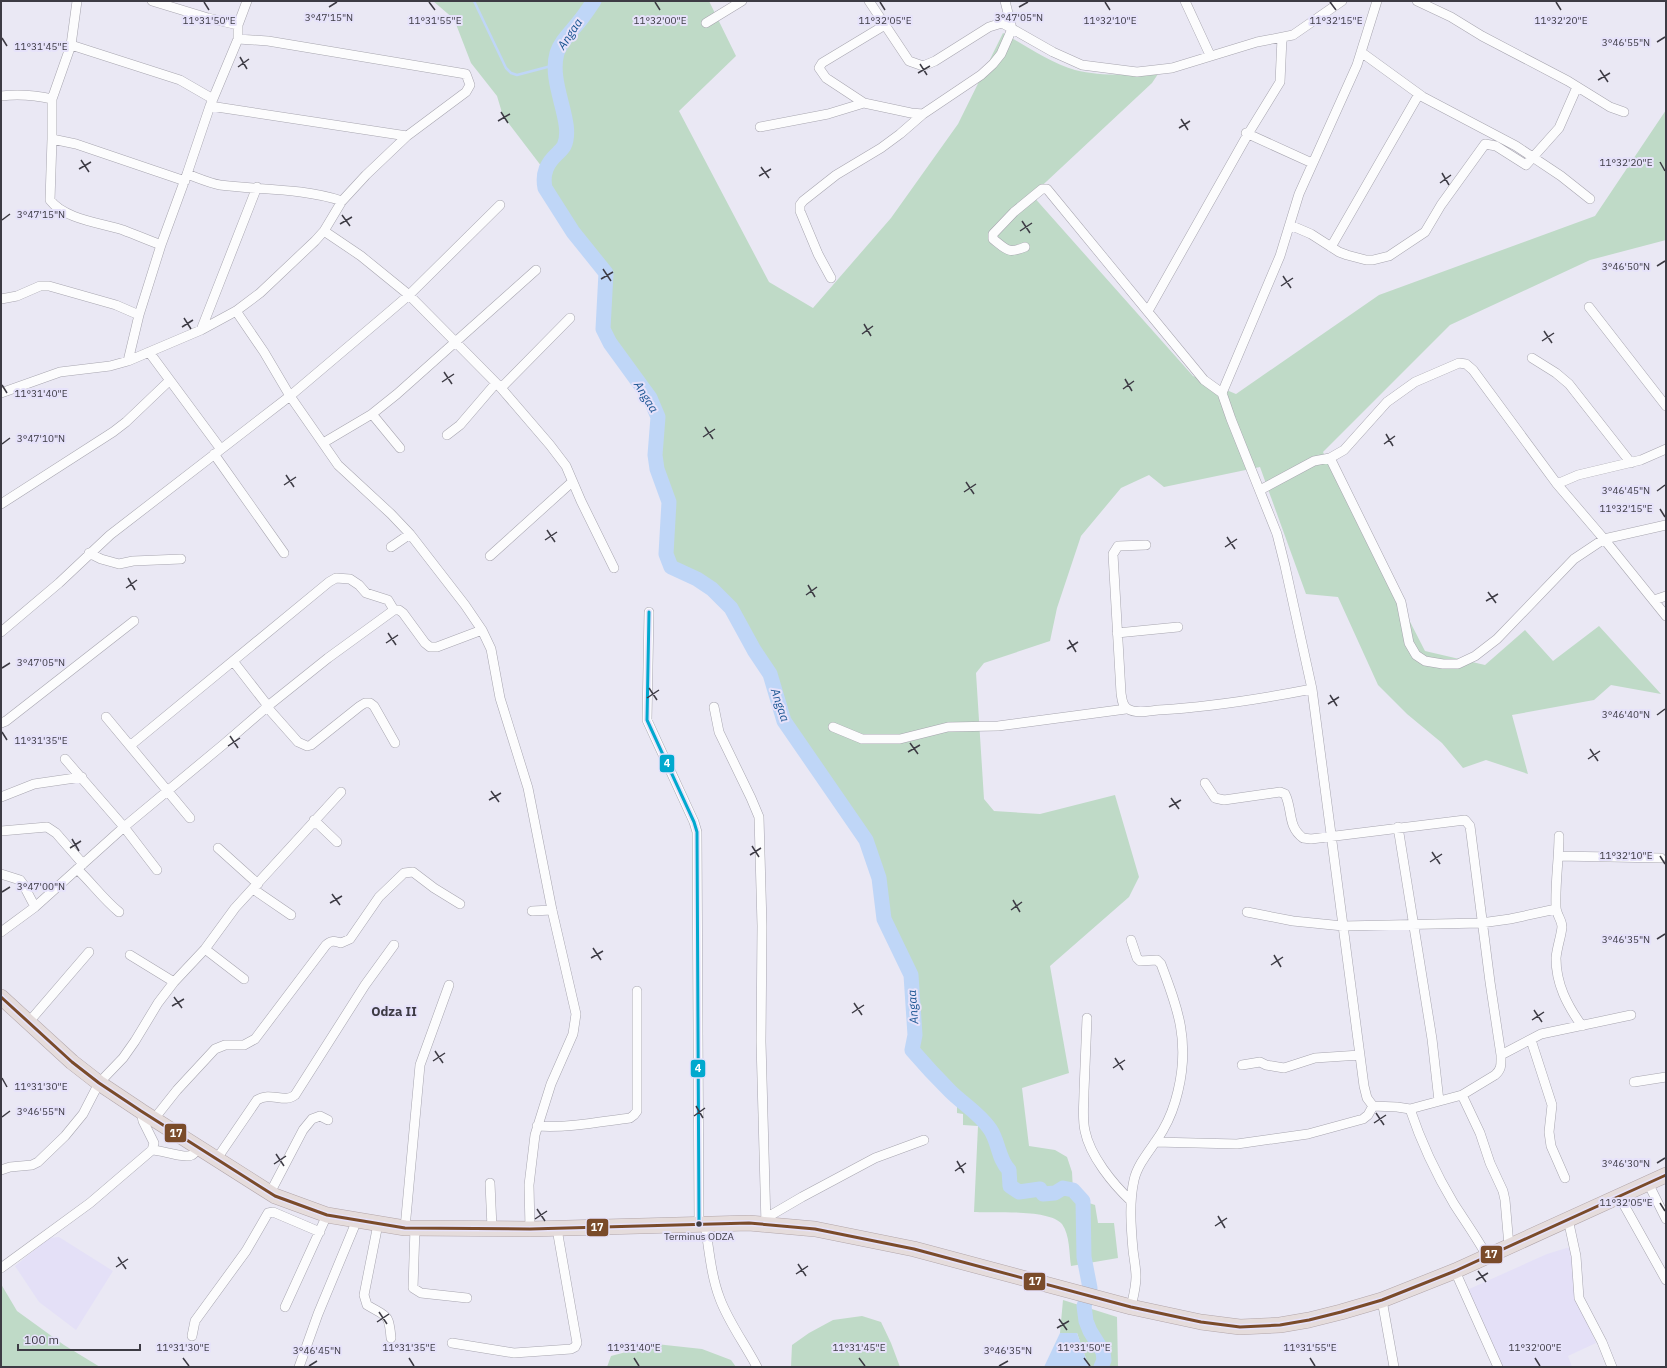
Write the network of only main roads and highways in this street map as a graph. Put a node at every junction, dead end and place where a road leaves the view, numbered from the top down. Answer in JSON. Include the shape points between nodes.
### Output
{"nodes":[{"id":1,"x":1,"y":997,"type":"edge"},
{"id":2,"x":1666,"y":1175,"type":"edge"}],
"edges":[{"from":1,"to":2,"type":"highway","via":[[72,1062],[141,1111],[270,1193],[328,1215],[410,1228],[530,1230],[766,1221],[914,1249],[1131,1307],[1201,1322],[1240,1327],[1280,1325],[1309,1320],[1382,1300],[1455,1271]]}]}
